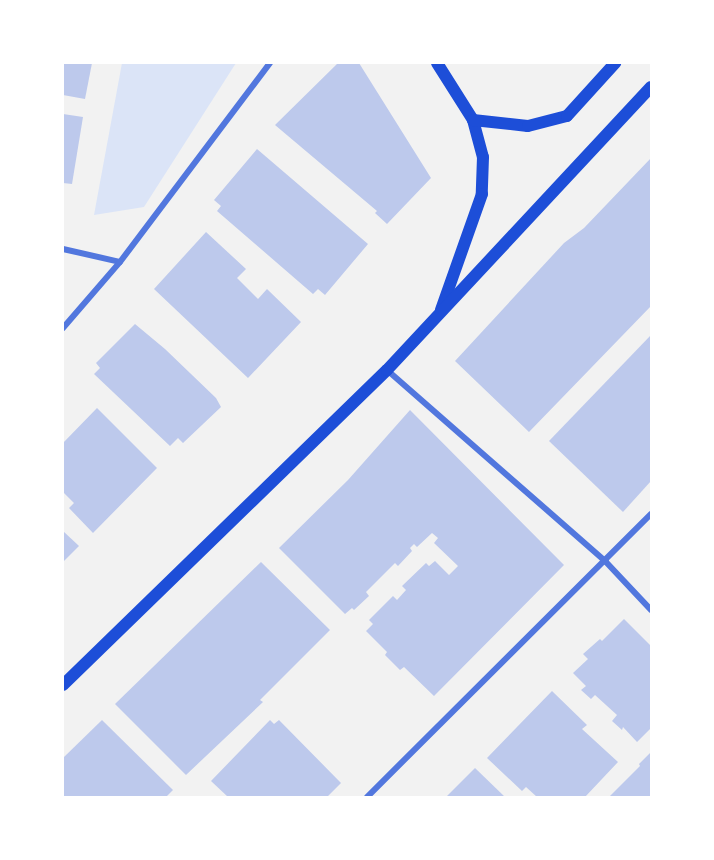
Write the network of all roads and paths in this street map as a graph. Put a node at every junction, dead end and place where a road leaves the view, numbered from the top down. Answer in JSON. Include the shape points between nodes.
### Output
{"nodes":[{"id":1,"x":270,"y":63,"type":"edge"},
{"id":2,"x":437,"y":63,"type":"edge"},
{"id":3,"x":615,"y":63,"type":"edge"},
{"id":4,"x":651,"y":87,"type":"edge"},
{"id":5,"x":473,"y":120,"type":"junction"},
{"id":6,"x":63,"y":249,"type":"edge"},
{"id":7,"x":120,"y":262,"type":"junction"},
{"id":8,"x":438,"y":317,"type":"junction"},
{"id":9,"x":63,"y":328,"type":"edge"},
{"id":10,"x":387,"y":370,"type":"junction"},
{"id":11,"x":651,"y":514,"type":"edge"},
{"id":12,"x":606,"y":562,"type":"junction"},
{"id":13,"x":651,"y":610,"type":"edge"},
{"id":14,"x":63,"y":685,"type":"edge"},
{"id":15,"x":367,"y":797,"type":"edge"}],
"edges":[{"from":1,"to":7,"type":"street"},
{"from":2,"to":5,"type":"main road"},
{"from":3,"to":5,"type":"main road","via":[[567,116],[528,126]]},
{"from":4,"to":8,"type":"main road"},
{"from":5,"to":8,"type":"main road","via":[[483,157],[483,194]]},
{"from":6,"to":7,"type":"street"},
{"from":7,"to":9,"type":"street"},
{"from":8,"to":10,"type":"main road"},
{"from":10,"to":12,"type":"street"},
{"from":10,"to":14,"type":"main road"},
{"from":11,"to":12,"type":"street"},
{"from":12,"to":13,"type":"street"},
{"from":12,"to":15,"type":"street"}]}
